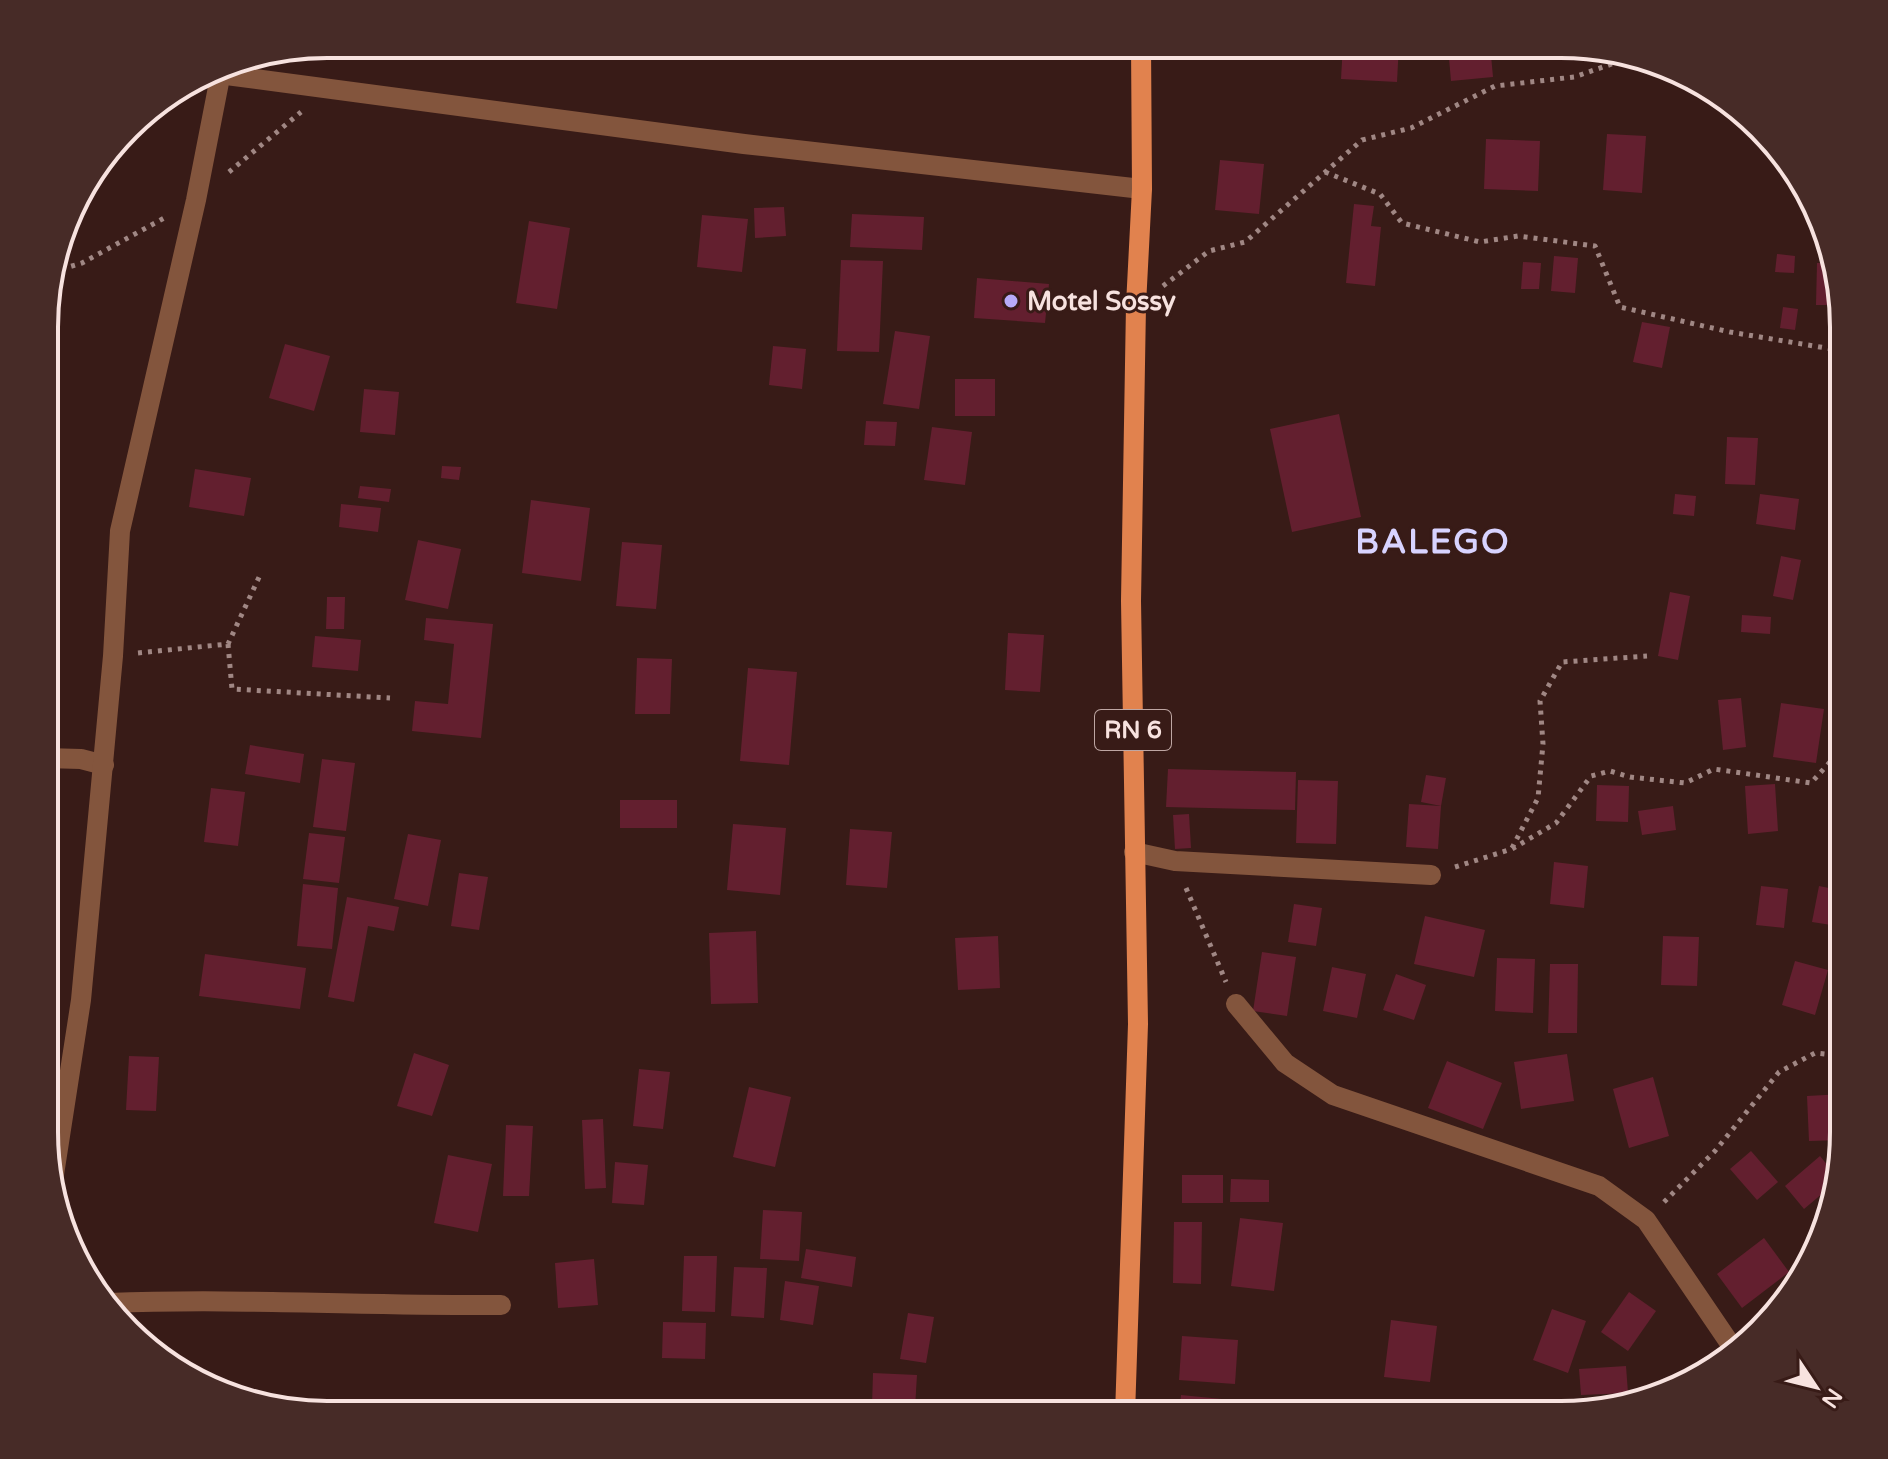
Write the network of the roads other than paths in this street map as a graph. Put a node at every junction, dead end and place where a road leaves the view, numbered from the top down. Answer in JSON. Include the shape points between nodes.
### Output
{"nodes":[{"id":1,"x":1141,"y":59,"type":"edge"},
{"id":2,"x":235,"y":74,"type":"edge"},
{"id":3,"x":216,"y":82,"type":"edge"},
{"id":4,"x":1142,"y":189,"type":"junction"},
{"id":5,"x":59,"y":758,"type":"edge"},
{"id":6,"x":104,"y":765,"type":"junction"},
{"id":7,"x":1134,"y":852,"type":"junction"},
{"id":8,"x":1431,"y":875,"type":"road end"},
{"id":9,"x":1236,"y":1004,"type":"road end"},
{"id":10,"x":59,"y":1142,"type":"edge"},
{"id":11,"x":120,"y":1303,"type":"edge"},
{"id":12,"x":501,"y":1305,"type":"dead end"},
{"id":13,"x":1729,"y":1342,"type":"edge"},
{"id":14,"x":1125,"y":1401,"type":"edge"}],
"edges":[{"from":1,"to":4,"type":"main road","number":"RN 6"},
{"from":2,"to":4,"type":"street","via":[[744,144]]},
{"from":3,"to":6,"type":"street","via":[[196,200],[120,531]]},
{"from":4,"to":7,"type":"main road","number":"RN 6","via":[[1131,601]]},
{"from":5,"to":6,"type":"street"},
{"from":6,"to":10,"type":"street","via":[[81,1000]]},
{"from":7,"to":8,"type":"street","via":[[1175,861]]},
{"from":7,"to":14,"type":"main road","number":"RN 6","via":[[1138,1024]]},
{"from":9,"to":13,"type":"street","via":[[1285,1063],[1333,1095],[1599,1186],[1646,1220]]},
{"from":11,"to":12,"type":"street"}]}
